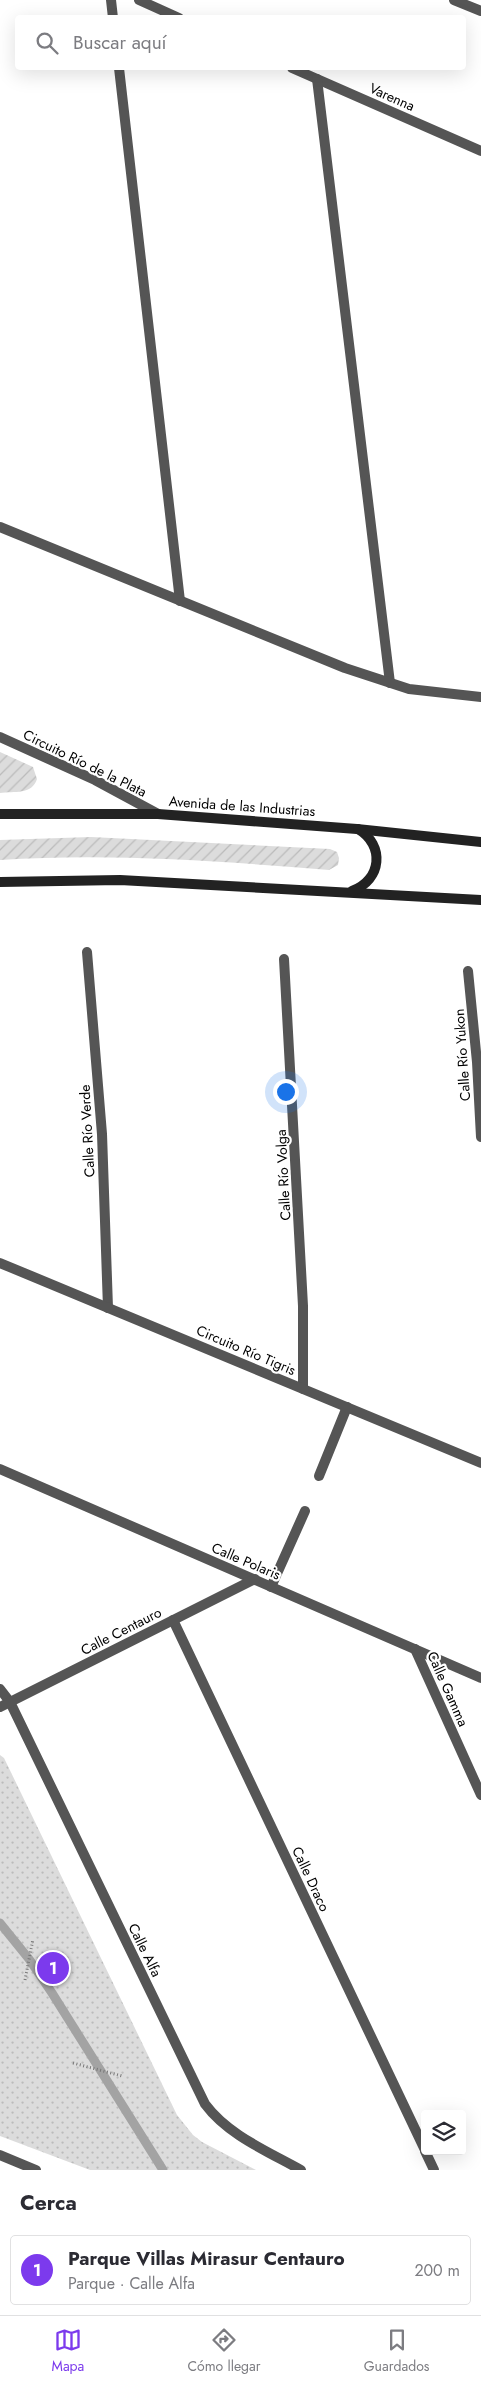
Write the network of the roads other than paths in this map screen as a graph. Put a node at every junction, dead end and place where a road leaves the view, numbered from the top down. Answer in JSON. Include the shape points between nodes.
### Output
{"nodes":[{"id":1,"x":112,"y":0,"type":"edge"},
{"id":2,"x":139,"y":0,"type":"edge"},
{"id":3,"x":454,"y":0,"type":"edge"},
{"id":4,"x":481,"y":10,"type":"edge"},
{"id":5,"x":114,"y":15,"type":"edge"},
{"id":6,"x":172,"y":15,"type":"edge"},
{"id":7,"x":119,"y":70,"type":"edge"},
{"id":8,"x":297,"y":70,"type":"edge"},
{"id":9,"x":317,"y":79,"type":"junction"},
{"id":10,"x":481,"y":151,"type":"edge"},
{"id":11,"x":0,"y":527,"type":"edge"},
{"id":12,"x":180,"y":601,"type":"junction"},
{"id":13,"x":390,"y":683,"type":"junction"},
{"id":14,"x":481,"y":697,"type":"edge"},
{"id":15,"x":0,"y":736,"type":"edge"},
{"id":16,"x":0,"y":814,"type":"edge"},
{"id":17,"x":158,"y":814,"type":"junction"},
{"id":18,"x":357,"y":829,"type":"junction"},
{"id":19,"x":481,"y":842,"type":"edge"},
{"id":20,"x":0,"y":882,"type":"edge"},
{"id":21,"x":352,"y":891,"type":"junction"},
{"id":22,"x":481,"y":900,"type":"edge"},
{"id":23,"x":87,"y":952,"type":"dead end"},
{"id":24,"x":284,"y":959,"type":"dead end"},
{"id":25,"x":468,"y":971,"type":"dead end"},
{"id":26,"x":481,"y":1137,"type":"edge"},
{"id":27,"x":0,"y":1263,"type":"edge"},
{"id":28,"x":108,"y":1308,"type":"junction"},
{"id":29,"x":303,"y":1389,"type":"junction"},
{"id":30,"x":347,"y":1407,"type":"junction"},
{"id":31,"x":481,"y":1463,"type":"edge"},
{"id":32,"x":0,"y":1469,"type":"edge"},
{"id":33,"x":319,"y":1476,"type":"dead end"},
{"id":34,"x":305,"y":1511,"type":"dead end"},
{"id":35,"x":254,"y":1579,"type":"junction"},
{"id":36,"x":271,"y":1587,"type":"junction"},
{"id":37,"x":173,"y":1620,"type":"junction"},
{"id":38,"x":415,"y":1649,"type":"junction"},
{"id":39,"x":481,"y":1678,"type":"edge"},
{"id":40,"x":0,"y":1689,"type":"edge"},
{"id":41,"x":5,"y":1705,"type":"edge"},
{"id":42,"x":481,"y":1795,"type":"edge"},
{"id":43,"x":421,"y":2143,"type":"edge"},
{"id":44,"x":0,"y":2155,"type":"edge"},
{"id":45,"x":427,"y":2155,"type":"edge"},
{"id":46,"x":36,"y":2170,"type":"edge"},
{"id":47,"x":301,"y":2170,"type":"edge"},
{"id":48,"x":434,"y":2170,"type":"edge"}],
"edges":[{"from":1,"to":5,"type":"street"},
{"from":2,"to":6,"type":"street"},
{"from":3,"to":4,"type":"street"},
{"from":7,"to":12,"type":"street"},
{"from":8,"to":9,"type":"street","name":"Varenna"},
{"from":9,"to":10,"type":"street","name":"Varenna"},
{"from":9,"to":13,"type":"street"},
{"from":11,"to":12,"type":"street"},
{"from":12,"to":13,"type":"street"},
{"from":13,"to":14,"type":"street","via":[[428,692]]},
{"from":15,"to":17,"type":"street","name":"Circuito Río de la Plata","via":[[95,780]]},
{"from":16,"to":17,"type":"street","name":"Avenida de las Industrias"},
{"from":17,"to":18,"type":"street","name":"Avenida de las Industrias"},
{"from":18,"to":19,"type":"street","name":"Avenida de las Industrias"},
{"from":18,"to":21,"type":"street","via":[[367,834],[375,846],[376,861],[372,878]]},
{"from":20,"to":21,"type":"street","via":[[120,880]]},
{"from":21,"to":22,"type":"street"},
{"from":23,"to":28,"type":"street","name":"Calle Río Verde","via":[[102,1134]]},
{"from":24,"to":29,"type":"street","name":"Calle Río Volga","via":[[303,1306]]},
{"from":25,"to":26,"type":"street","name":"Calle Río Yukon"},
{"from":27,"to":28,"type":"street","name":"Circuito Río Tigris"},
{"from":28,"to":29,"type":"street","name":"Circuito Río Tigris"},
{"from":29,"to":30,"type":"street","name":"Circuito Río Tigris"},
{"from":30,"to":31,"type":"street","name":"Circuito Río Tigris"},
{"from":30,"to":33,"type":"street"},
{"from":32,"to":35,"type":"street","name":"Calle Polaris"},
{"from":34,"to":36,"type":"street"},
{"from":35,"to":36,"type":"street","name":"Calle Polaris"},
{"from":35,"to":37,"type":"street","name":"Calle Centauro"},
{"from":36,"to":38,"type":"street","name":"Calle Polaris"},
{"from":37,"to":41,"type":"street","name":"Calle Centauro"},
{"from":37,"to":43,"type":"street","name":"Calle Draco"},
{"from":38,"to":39,"type":"street","name":"Calle Polaris"},
{"from":38,"to":42,"type":"street","name":"Calle Gamma"},
{"from":40,"to":41,"type":"street","name":"Calle Alfa"},
{"from":41,"to":47,"type":"street","name":"Calle Alfa","via":[[205,2104],[216,2119],[234,2132]]},
{"from":44,"to":46,"type":"street"},
{"from":45,"to":48,"type":"street","name":"Calle Draco"}]}
